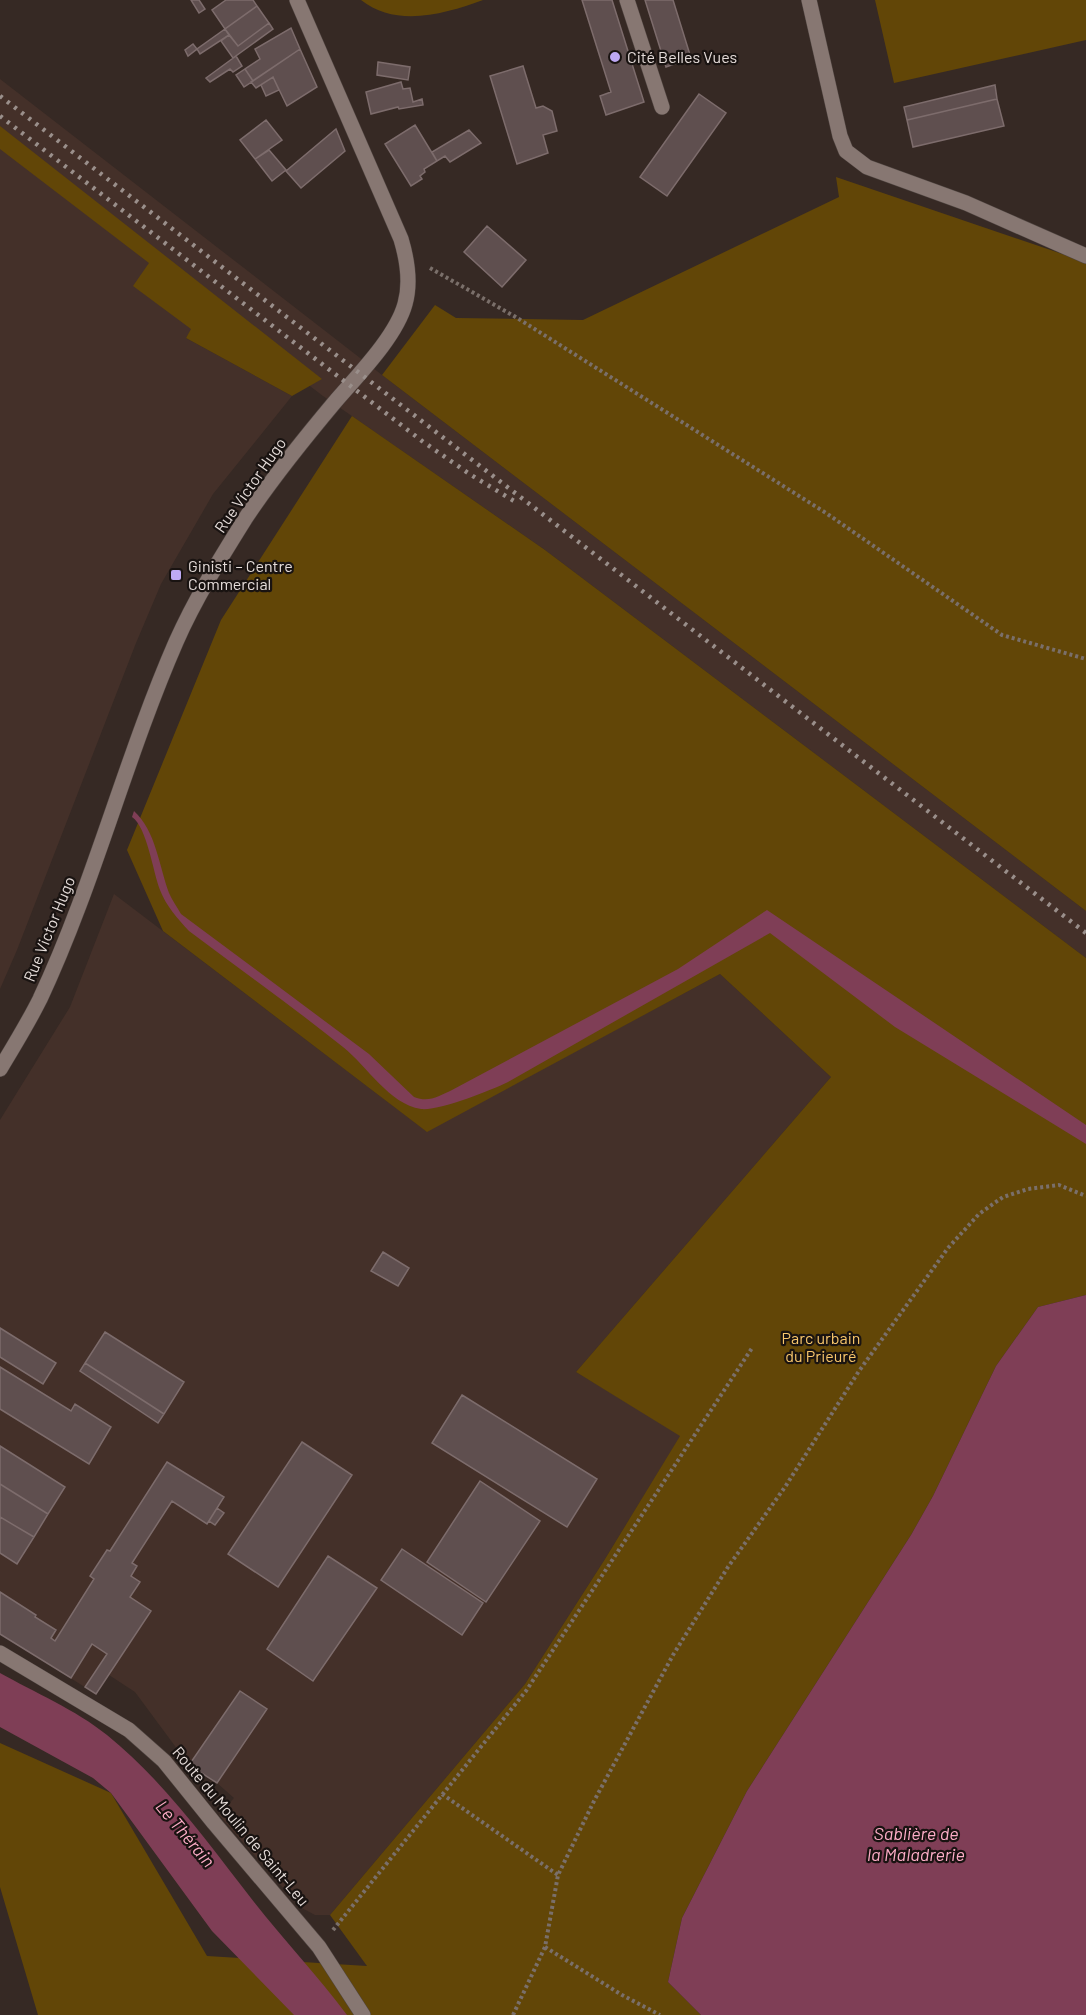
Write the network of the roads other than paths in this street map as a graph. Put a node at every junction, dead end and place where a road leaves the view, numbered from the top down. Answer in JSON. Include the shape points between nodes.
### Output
{"nodes":[{"id":1,"x":297,"y":0,"type":"edge"},
{"id":2,"x":627,"y":0,"type":"edge"},
{"id":3,"x":809,"y":0,"type":"edge"},
{"id":4,"x":662,"y":107,"type":"dead end"},
{"id":5,"x":1086,"y":256,"type":"edge"},
{"id":6,"x":0,"y":1069,"type":"edge"},
{"id":7,"x":0,"y":1653,"type":"edge"},
{"id":8,"x":363,"y":2015,"type":"edge"}],
"edges":[{"from":1,"to":6,"type":"street","name":"Rue Victor Hugo","via":[[397,226],[406,255],[405,304],[392,332],[258,501],[188,615],[165,667],[60,952],[39,1002]]},
{"from":2,"to":4,"type":"street"},
{"from":3,"to":5,"type":"street","via":[[846,151],[885,174],[966,202]]},
{"from":7,"to":8,"type":"street","name":"Route du Moulin de Saint-Leu","via":[[129,1730],[165,1761],[319,1947]]}]}
